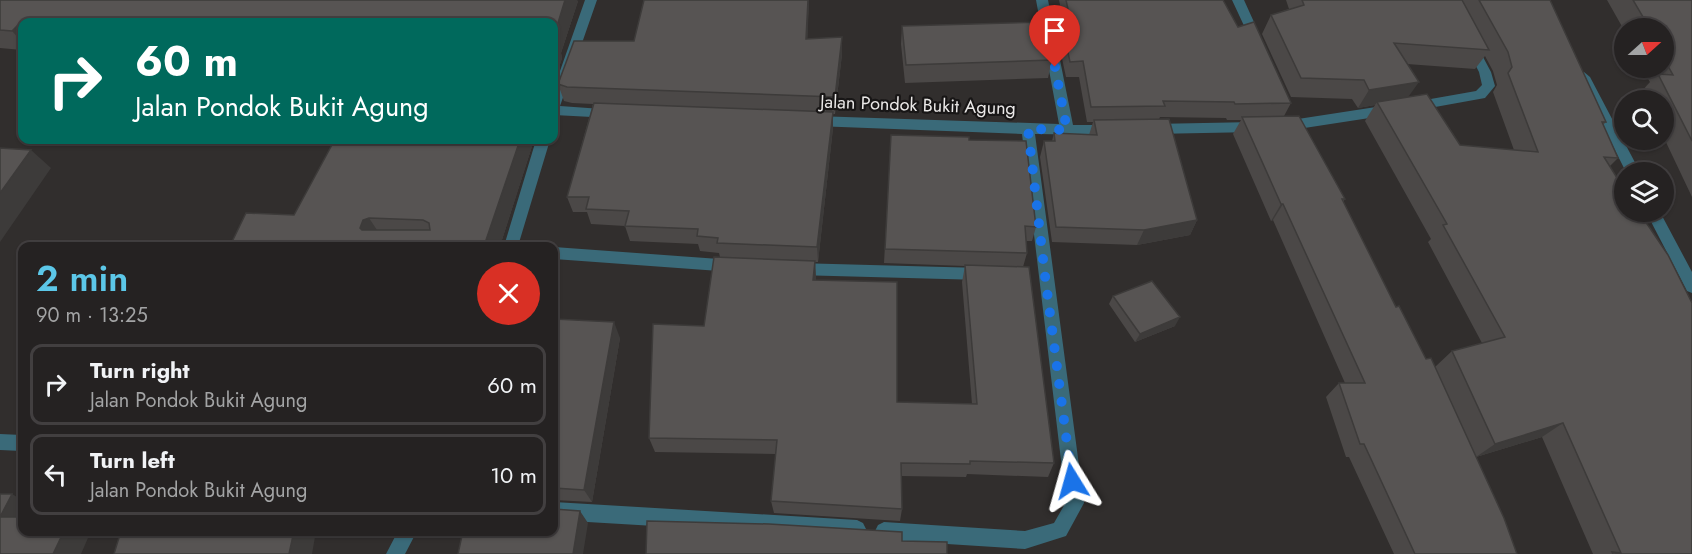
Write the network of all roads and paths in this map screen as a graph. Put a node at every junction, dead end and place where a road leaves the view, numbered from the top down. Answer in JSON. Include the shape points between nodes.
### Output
{"nodes":[{"id":1,"x":591,"y":0,"type":"edge"},
{"id":2,"x":1042,"y":0,"type":"edge"},
{"id":3,"x":1238,"y":0,"type":"edge"},
{"id":4,"x":1463,"y":31,"type":"edge"},
{"id":5,"x":1262,"y":52,"type":"edge"},
{"id":6,"x":1576,"y":61,"type":"edge"},
{"id":7,"x":558,"y":94,"type":"edge"},
{"id":8,"x":1286,"y":105,"type":"edge"},
{"id":9,"x":558,"y":110,"type":"edge"},
{"id":10,"x":622,"y":113,"type":"edge"},
{"id":11,"x":801,"y":120,"type":"edge"},
{"id":12,"x":1028,"y":129,"type":"junction"},
{"id":13,"x":1067,"y":130,"type":"junction"},
{"id":14,"x":1298,"y":131,"type":"junction"},
{"id":15,"x":542,"y":144,"type":"edge"},
{"id":16,"x":1628,"y":162,"type":"edge"},
{"id":17,"x":1658,"y":222,"type":"edge"},
{"id":18,"x":512,"y":242,"type":"edge"},
{"id":19,"x":558,"y":253,"type":"edge"},
{"id":20,"x":748,"y":268,"type":"edge"},
{"id":21,"x":784,"y":268,"type":"edge"},
{"id":22,"x":997,"y":274,"type":"edge"},
{"id":23,"x":1692,"y":287,"type":"edge"},
{"id":24,"x":0,"y":442,"type":"edge"},
{"id":25,"x":18,"y":443,"type":"edge"},
{"id":26,"x":558,"y":511,"type":"edge"},
{"id":27,"x":405,"y":536,"type":"edge"},
{"id":28,"x":395,"y":554,"type":"edge"}],
"edges":[{"from":1,"to":7,"type":"street"},
{"from":2,"to":13,"type":"street"},
{"from":3,"to":5,"type":"street"},
{"from":4,"to":14,"type":"street","name":"Jalan Pondok Bukit Agung","via":[[1489,86],[1480,95]]},
{"from":6,"to":16,"type":"street"},
{"from":8,"to":14,"type":"street"},
{"from":9,"to":10,"type":"street"},
{"from":11,"to":12,"type":"street","name":"Jalan Pondok Bukit Agung"},
{"from":12,"to":13,"type":"street","name":"Jalan Pondok Bukit Agung"},
{"from":12,"to":26,"type":"street","name":"Jalan Pondok Bukit Agung","via":[[1039,276],[1075,504],[1060,530],[1025,540]]},
{"from":13,"to":14,"type":"street","name":"Jalan Pondok Bukit Agung"},
{"from":15,"to":18,"type":"street"},
{"from":17,"to":23,"type":"street"},
{"from":19,"to":20,"type":"street"},
{"from":21,"to":22,"type":"street"},
{"from":24,"to":25,"type":"street"},
{"from":27,"to":28,"type":"street"}]}
